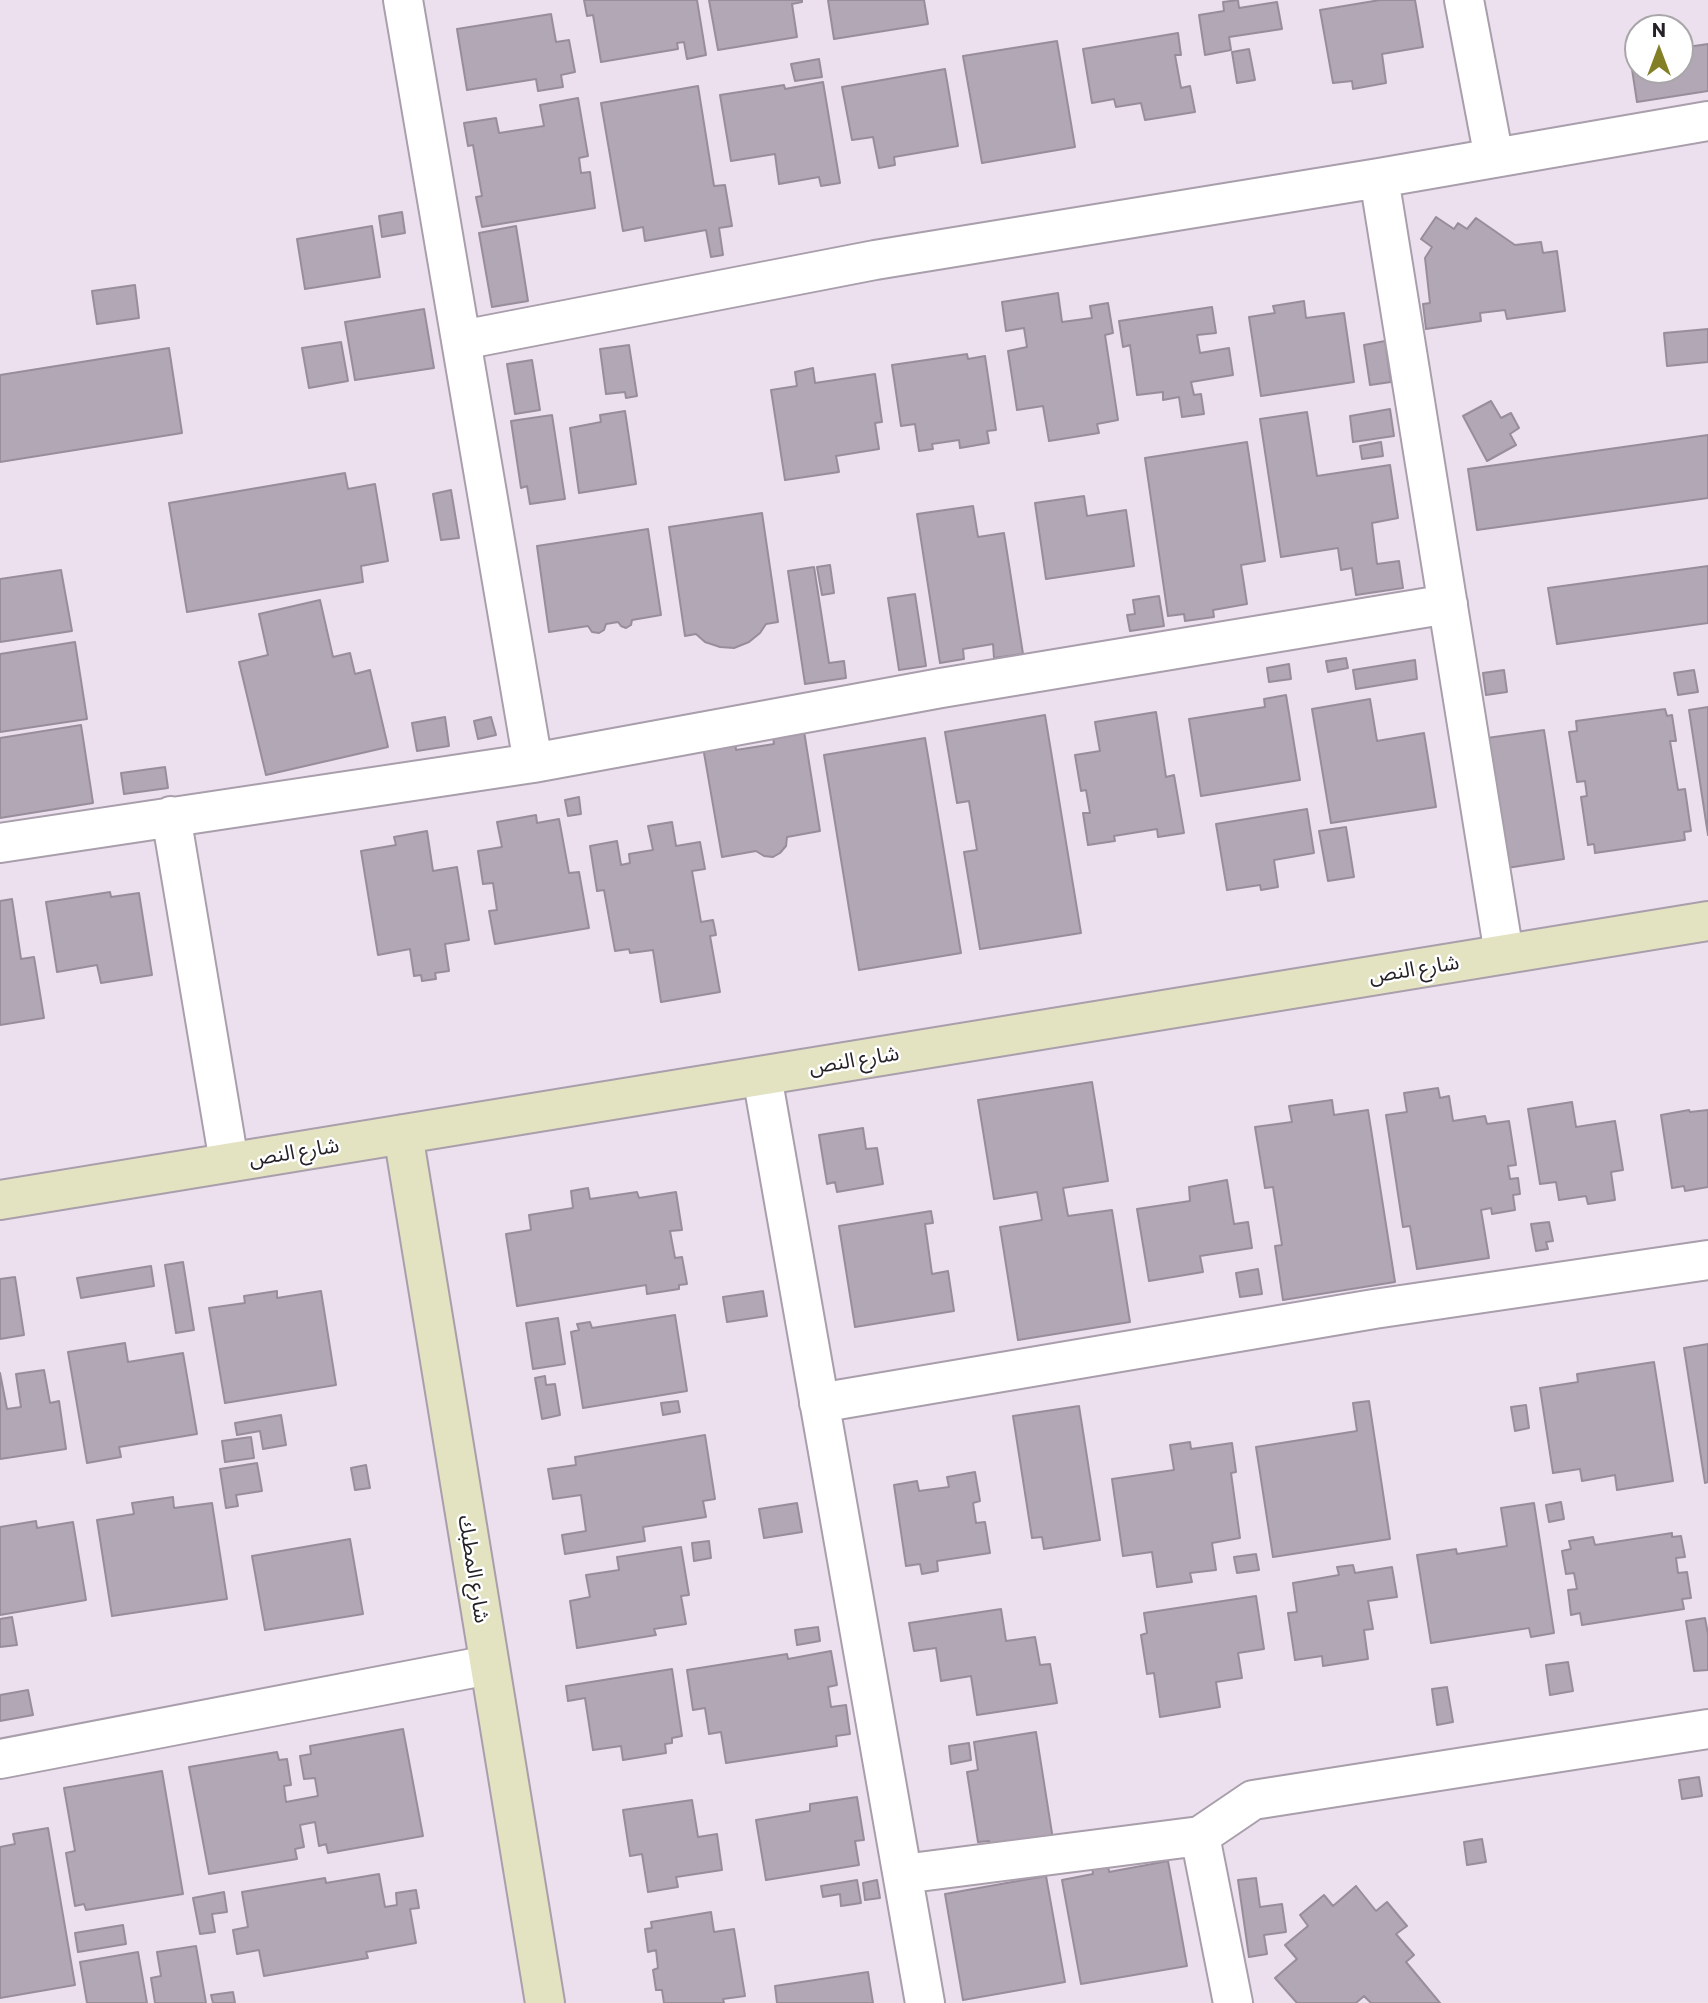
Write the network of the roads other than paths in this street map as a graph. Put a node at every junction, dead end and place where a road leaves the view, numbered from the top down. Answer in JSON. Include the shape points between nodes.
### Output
{"nodes":[{"id":1,"x":403,"y":0,"type":"edge"},
{"id":2,"x":1464,"y":0,"type":"edge"},
{"id":3,"x":1708,"y":121,"type":"edge"},
{"id":4,"x":1494,"y":158,"type":"junction"},
{"id":5,"x":1379,"y":178,"type":"junction"},
{"id":6,"x":461,"y":340,"type":"junction"},
{"id":7,"x":1448,"y":604,"type":"junction"},
{"id":8,"x":533,"y":763,"type":"junction"},
{"id":9,"x":171,"y":816,"type":"junction"},
{"id":10,"x":0,"y":843,"type":"edge"},
{"id":11,"x":1708,"y":920,"type":"edge"},
{"id":12,"x":1504,"y":954,"type":"junction"},
{"id":13,"x":762,"y":1076,"type":"junction"},
{"id":14,"x":403,"y":1134,"type":"junction"},
{"id":15,"x":229,"y":1162,"type":"junction"},
{"id":16,"x":0,"y":1200,"type":"edge"},
{"id":17,"x":1708,"y":1260,"type":"edge"},
{"id":18,"x":819,"y":1402,"type":"junction"},
{"id":19,"x":489,"y":1665,"type":"junction"},
{"id":20,"x":1708,"y":1729,"type":"edge"},
{"id":21,"x":0,"y":1759,"type":"edge"},
{"id":22,"x":1199,"y":1836,"type":"junction"},
{"id":23,"x":903,"y":1874,"type":"junction"},
{"id":24,"x":545,"y":2003,"type":"edge"},
{"id":25,"x":925,"y":2003,"type":"edge"},
{"id":26,"x":1233,"y":2003,"type":"edge"}],
"edges":[{"from":1,"to":6,"type":"street"},
{"from":2,"to":4,"type":"street"},
{"from":3,"to":4,"type":"street"},
{"from":4,"to":5,"type":"street"},
{"from":5,"to":6,"type":"street","via":[[876,260]]},
{"from":5,"to":7,"type":"street"},
{"from":6,"to":8,"type":"street"},
{"from":7,"to":8,"type":"street","via":[[941,688]]},
{"from":7,"to":12,"type":"street"},
{"from":8,"to":9,"type":"street"},
{"from":9,"to":10,"type":"street"},
{"from":9,"to":15,"type":"street"},
{"from":11,"to":12,"type":"street","name":"شارع النص"},
{"from":12,"to":13,"type":"street","name":"شارع النص"},
{"from":13,"to":14,"type":"street","name":"شارع النص"},
{"from":13,"to":18,"type":"street"},
{"from":14,"to":15,"type":"street","name":"شارع النص"},
{"from":14,"to":19,"type":"street","name":"شارع المطبك"},
{"from":15,"to":16,"type":"street","name":"شارع النص"},
{"from":17,"to":18,"type":"street","via":[[1374,1309]]},
{"from":18,"to":23,"type":"street"},
{"from":19,"to":21,"type":"street"},
{"from":19,"to":24,"type":"street","name":"شارع المطبك"},
{"from":20,"to":22,"type":"street","via":[[1253,1800]]},
{"from":22,"to":23,"type":"street"},
{"from":22,"to":26,"type":"street"},
{"from":23,"to":25,"type":"street"}]}
